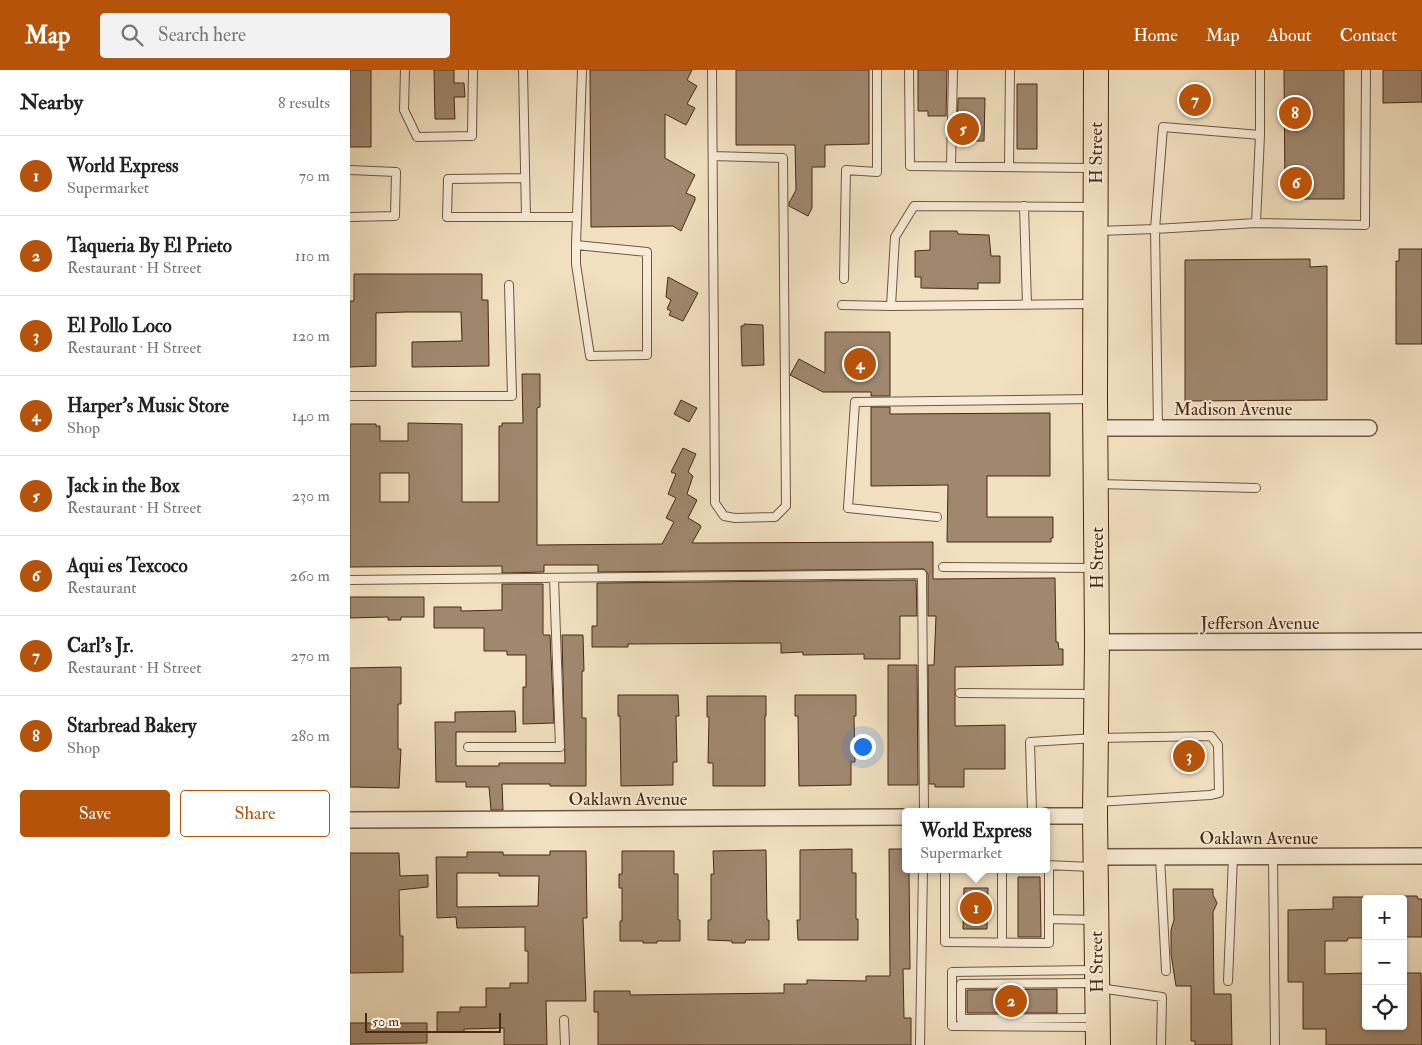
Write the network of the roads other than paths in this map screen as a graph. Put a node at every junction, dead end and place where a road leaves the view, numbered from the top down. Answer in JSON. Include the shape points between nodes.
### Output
{"nodes":[{"id":1,"x":405,"y":70,"type":"edge"},
{"id":2,"x":473,"y":70,"type":"edge"},
{"id":3,"x":523,"y":70,"type":"edge"},
{"id":4,"x":582,"y":70,"type":"edge"},
{"id":5,"x":712,"y":70,"type":"edge"},
{"id":6,"x":877,"y":70,"type":"edge"},
{"id":7,"x":909,"y":70,"type":"edge"},
{"id":8,"x":953,"y":70,"type":"edge"},
{"id":9,"x":1010,"y":70,"type":"edge"},
{"id":10,"x":1096,"y":70,"type":"edge"},
{"id":11,"x":1260,"y":70,"type":"edge"},
{"id":12,"x":1366,"y":70,"type":"edge"},
{"id":13,"x":1260,"y":134,"type":"junction"},
{"id":14,"x":713,"y":156,"type":"junction"},
{"id":15,"x":951,"y":166,"type":"junction"},
{"id":16,"x":1009,"y":167,"type":"junction"},
{"id":17,"x":1096,"y":168,"type":"junction"},
{"id":18,"x":350,"y":170,"type":"edge"},
{"id":19,"x":525,"y":178,"type":"junction"},
{"id":20,"x":1024,"y":206,"type":"junction"},
{"id":21,"x":1096,"y":207,"type":"junction"},
{"id":22,"x":350,"y":217,"type":"edge"},
{"id":23,"x":526,"y":217,"type":"junction"},
{"id":24,"x":577,"y":217,"type":"junction"},
{"id":25,"x":1256,"y":223,"type":"junction"},
{"id":26,"x":1155,"y":229,"type":"junction"},
{"id":27,"x":1096,"y":232,"type":"junction"},
{"id":28,"x":576,"y":245,"type":"junction"},
{"id":29,"x":844,"y":279,"type":"dead end"},
{"id":30,"x":509,"y":285,"type":"dead end"},
{"id":31,"x":1096,"y":304,"type":"junction"},
{"id":32,"x":842,"y":305,"type":"dead end"},
{"id":33,"x":1027,"y":305,"type":"junction"},
{"id":34,"x":891,"y":306,"type":"junction"},
{"id":35,"x":350,"y":396,"type":"edge"},
{"id":36,"x":1095,"y":398,"type":"junction"},
{"id":37,"x":1096,"y":428,"type":"junction"},
{"id":38,"x":1158,"y":428,"type":"junction"},
{"id":39,"x":1369,"y":428,"type":"dead end"},
{"id":40,"x":1096,"y":484,"type":"junction"},
{"id":41,"x":1256,"y":488,"type":"dead end"},
{"id":42,"x":937,"y":517,"type":"dead end"},
{"id":43,"x":943,"y":567,"type":"dead end"},
{"id":44,"x":1097,"y":568,"type":"junction"},
{"id":45,"x":554,"y":578,"type":"junction"},
{"id":46,"x":350,"y":580,"type":"edge"},
{"id":47,"x":1422,"y":641,"type":"edge"},
{"id":48,"x":1097,"y":642,"type":"junction"},
{"id":49,"x":960,"y":693,"type":"dead end"},
{"id":50,"x":1097,"y":694,"type":"junction"},
{"id":51,"x":1096,"y":738,"type":"junction"},
{"id":52,"x":468,"y":748,"type":"dead end"},
{"id":53,"x":924,"y":808,"type":"edge"},
{"id":54,"x":1032,"y":808,"type":"edge"},
{"id":55,"x":1095,"y":809,"type":"junction"},
{"id":56,"x":1050,"y":815,"type":"edge"},
{"id":57,"x":902,"y":817,"type":"edge"},
{"id":58,"x":350,"y":820,"type":"edge"},
{"id":59,"x":1233,"y":856,"type":"junction"},
{"id":60,"x":1273,"y":856,"type":"junction"},
{"id":61,"x":1422,"y":856,"type":"edge"},
{"id":62,"x":1160,"y":857,"type":"junction"},
{"id":63,"x":1096,"y":862,"type":"junction"},
{"id":64,"x":1050,"y":865,"type":"edge"},
{"id":65,"x":923,"y":873,"type":"edge"},
{"id":66,"x":945,"y":873,"type":"edge"},
{"id":67,"x":1002,"y":873,"type":"edge"},
{"id":68,"x":1048,"y":873,"type":"edge"},
{"id":69,"x":1049,"y":919,"type":"junction"},
{"id":70,"x":1097,"y":920,"type":"junction"},
{"id":71,"x":1002,"y":943,"type":"junction"},
{"id":72,"x":1166,"y":971,"type":"dead end"},
{"id":73,"x":1097,"y":980,"type":"junction"},
{"id":74,"x":1228,"y":981,"type":"dead end"},
{"id":75,"x":564,"y":1020,"type":"dead end"},
{"id":76,"x":1098,"y":1030,"type":"edge"},
{"id":77,"x":565,"y":1045,"type":"edge"},
{"id":78,"x":920,"y":1045,"type":"edge"},
{"id":79,"x":1161,"y":1045,"type":"edge"},
{"id":80,"x":1275,"y":1045,"type":"edge"}],
"edges":[{"from":1,"to":2,"type":"lane","via":[[404,110],[417,136],[472,136]]},
{"from":3,"to":19,"type":"lane"},
{"from":4,"to":24,"type":"lane"},
{"from":5,"to":14,"type":"lane"},
{"from":6,"to":29,"type":"lane","via":[[877,172],[846,170]]},
{"from":7,"to":15,"type":"lane","via":[[910,166]]},
{"from":8,"to":15,"type":"lane"},
{"from":9,"to":16,"type":"lane"},
{"from":10,"to":17,"type":"main road","name":"H Street"},
{"from":11,"to":13,"type":"lane"},
{"from":12,"to":25,"type":"lane","via":[[1365,226]]},
{"from":13,"to":25,"type":"lane"},
{"from":13,"to":26,"type":"lane","via":[[1162,127]]},
{"from":14,"to":14,"type":"lane","via":[[715,503],[724,516],[775,516],[786,506],[783,158]]},
{"from":15,"to":16,"type":"lane"},
{"from":16,"to":17,"type":"lane"},
{"from":17,"to":21,"type":"main road","name":"H Street"},
{"from":18,"to":22,"type":"lane","via":[[396,172],[395,216]]},
{"from":19,"to":23,"type":"lane"},
{"from":19,"to":23,"type":"lane","via":[[448,178],[447,217]]},
{"from":20,"to":21,"type":"lane"},
{"from":20,"to":33,"type":"lane"},
{"from":20,"to":34,"type":"lane","via":[[914,206],[895,238]]},
{"from":21,"to":27,"type":"main road","name":"H Street"},
{"from":23,"to":24,"type":"lane"},
{"from":24,"to":28,"type":"lane"},
{"from":25,"to":26,"type":"lane"},
{"from":26,"to":27,"type":"lane"},
{"from":26,"to":38,"type":"lane"},
{"from":27,"to":31,"type":"main road","name":"H Street"},
{"from":28,"to":28,"type":"lane","via":[[590,356],[647,355],[647,252]]},
{"from":30,"to":35,"type":"lane","via":[[512,396]]},
{"from":31,"to":33,"type":"lane"},
{"from":31,"to":36,"type":"main road","name":"H Street"},
{"from":32,"to":34,"type":"lane"},
{"from":33,"to":34,"type":"lane"},
{"from":36,"to":37,"type":"main road","name":"H Street"},
{"from":36,"to":42,"type":"lane","via":[[855,402],[848,508]]},
{"from":37,"to":38,"type":"street","name":"Madison Avenue"},
{"from":37,"to":40,"type":"main road","name":"H Street"},
{"from":38,"to":39,"type":"street","name":"Madison Avenue"},
{"from":40,"to":41,"type":"lane"},
{"from":40,"to":44,"type":"main road","name":"H Street"},
{"from":43,"to":44,"type":"lane"},
{"from":44,"to":48,"type":"main road","name":"H Street"},
{"from":45,"to":46,"type":"lane"},
{"from":45,"to":52,"type":"lane","via":[[560,746]]},
{"from":45,"to":53,"type":"lane","via":[[922,574]]},
{"from":47,"to":48,"type":"street","name":"Jefferson Avenue"},
{"from":48,"to":50,"type":"main road","name":"H Street"},
{"from":49,"to":50,"type":"lane"},
{"from":50,"to":51,"type":"main road","name":"H Street"},
{"from":51,"to":54,"type":"lane","via":[[1030,742]]},
{"from":51,"to":55,"type":"main road","name":"H Street"},
{"from":51,"to":55,"type":"lane","via":[[1211,736],[1218,745],[1219,793]]},
{"from":55,"to":56,"type":"street"},
{"from":55,"to":63,"type":"main road","name":"H Street"},
{"from":57,"to":58,"type":"street","name":"Oaklawn Avenue"},
{"from":59,"to":60,"type":"street","name":"Oaklawn Avenue"},
{"from":59,"to":62,"type":"street","name":"Oaklawn Avenue"},
{"from":59,"to":74,"type":"lane"},
{"from":60,"to":61,"type":"street","name":"Oaklawn Avenue"},
{"from":60,"to":80,"type":"lane"},
{"from":62,"to":63,"type":"street","name":"Oaklawn Avenue"},
{"from":62,"to":72,"type":"lane"},
{"from":63,"to":64,"type":"lane"},
{"from":63,"to":70,"type":"main road","name":"H Street"},
{"from":65,"to":78,"type":"lane"},
{"from":66,"to":71,"type":"lane","via":[[945,942]]},
{"from":67,"to":71,"type":"lane"},
{"from":68,"to":69,"type":"lane"},
{"from":69,"to":70,"type":"lane"},
{"from":69,"to":71,"type":"lane","via":[[1048,943]]},
{"from":70,"to":73,"type":"main road","name":"H Street"},
{"from":73,"to":76,"type":"main road","name":"H Street"},
{"from":73,"to":76,"type":"lane","via":[[961,984],[961,1019]]},
{"from":73,"to":76,"type":"lane","via":[[952,972],[952,1026]]},
{"from":73,"to":79,"type":"lane","via":[[1162,997]]},
{"from":75,"to":77,"type":"lane"}]}
